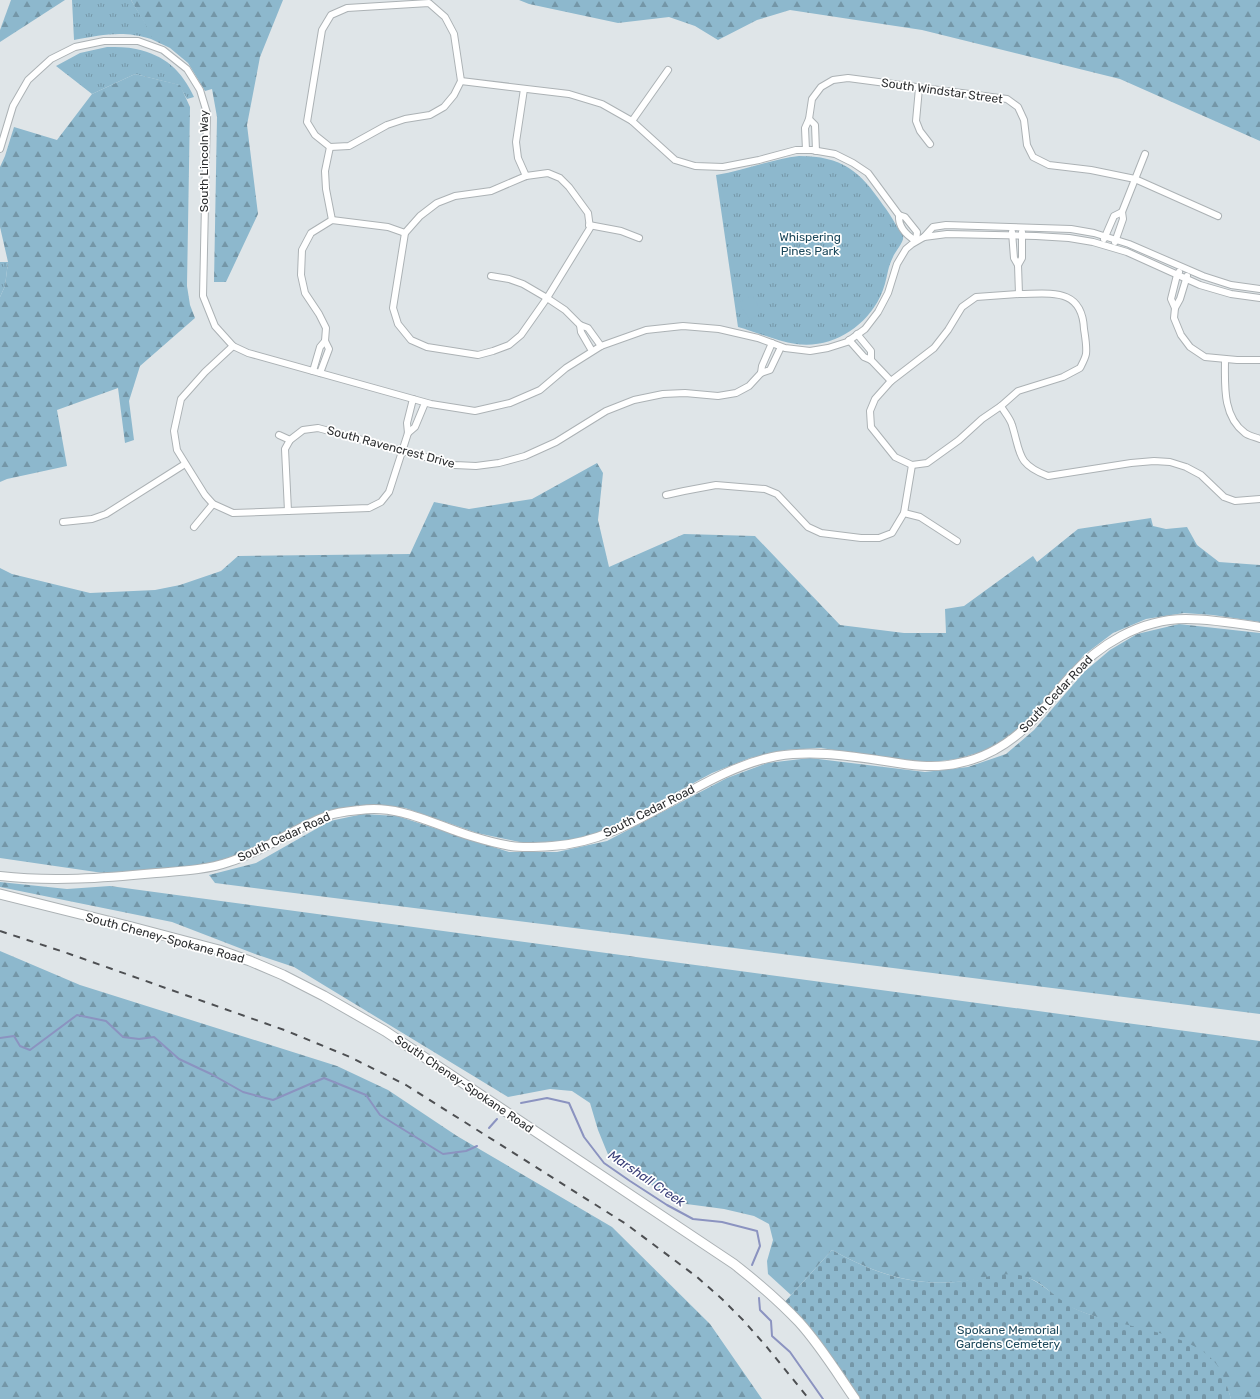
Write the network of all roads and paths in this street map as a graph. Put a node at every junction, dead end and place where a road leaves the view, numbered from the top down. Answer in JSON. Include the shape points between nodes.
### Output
{"nodes":[{"id":1,"x":668,"y":70,"type":"dead end"},
{"id":2,"x":461,"y":81,"type":"junction"},
{"id":3,"x":919,"y":88,"type":"junction"},
{"id":4,"x":524,"y":89,"type":"junction"},
{"id":5,"x":809,"y":119,"type":"junction"},
{"id":6,"x":632,"y":121,"type":"junction"},
{"id":7,"x":930,"y":144,"type":"dead end"},
{"id":8,"x":330,"y":147,"type":"junction"},
{"id":9,"x":0,"y":149,"type":"edge"},
{"id":10,"x":806,"y":150,"type":"junction"},
{"id":11,"x":816,"y":151,"type":"junction"},
{"id":12,"x":1145,"y":154,"type":"dead end"},
{"id":13,"x":526,"y":176,"type":"junction"},
{"id":14,"x":1135,"y":179,"type":"junction"},
{"id":15,"x":1122,"y":212,"type":"junction"},
{"id":16,"x":899,"y":215,"type":"junction"},
{"id":17,"x":1218,"y":216,"type":"dead end"},
{"id":18,"x":332,"y":220,"type":"junction"},
{"id":19,"x":589,"y":225,"type":"junction"},
{"id":20,"x":1012,"y":226,"type":"junction"},
{"id":21,"x":1022,"y":227,"type":"junction"},
{"id":22,"x":405,"y":233,"type":"junction"},
{"id":23,"x":1012,"y":235,"type":"junction"},
{"id":24,"x":1022,"y":235,"type":"junction"},
{"id":25,"x":1105,"y":236,"type":"junction"},
{"id":26,"x":924,"y":237,"type":"junction"},
{"id":27,"x":639,"y":238,"type":"dead end"},
{"id":28,"x":1116,"y":240,"type":"junction"},
{"id":29,"x":916,"y":241,"type":"junction"},
{"id":30,"x":1101,"y":244,"type":"junction"},
{"id":31,"x":1113,"y":247,"type":"junction"},
{"id":32,"x":1018,"y":265,"type":"junction"},
{"id":33,"x":1182,"y":268,"type":"junction"},
{"id":34,"x":1190,"y":272,"type":"junction"},
{"id":35,"x":1177,"y":275,"type":"junction"},
{"id":36,"x":491,"y":276,"type":"dead end"},
{"id":37,"x":1186,"y":279,"type":"junction"},
{"id":38,"x":1260,"y":289,"type":"edge"},
{"id":39,"x":1019,"y":294,"type":"junction"},
{"id":40,"x":547,"y":298,"type":"junction"},
{"id":41,"x":1260,"y":298,"type":"edge"},
{"id":42,"x":1175,"y":308,"type":"junction"},
{"id":43,"x":580,"y":325,"type":"junction"},
{"id":44,"x":857,"y":334,"type":"junction"},
{"id":45,"x":325,"y":340,"type":"junction"},
{"id":46,"x":849,"y":340,"type":"junction"},
{"id":47,"x":772,"y":343,"type":"junction"},
{"id":48,"x":233,"y":346,"type":"junction"},
{"id":49,"x":601,"y":346,"type":"junction"},
{"id":50,"x":781,"y":347,"type":"junction"},
{"id":51,"x":592,"y":351,"type":"junction"},
{"id":52,"x":1225,"y":359,"type":"junction"},
{"id":53,"x":871,"y":360,"type":"junction"},
{"id":54,"x":1260,"y":360,"type":"edge"},
{"id":55,"x":313,"y":371,"type":"junction"},
{"id":56,"x":320,"y":373,"type":"junction"},
{"id":57,"x":761,"y":373,"type":"junction"},
{"id":58,"x":891,"y":381,"type":"junction"},
{"id":59,"x":413,"y":399,"type":"junction"},
{"id":60,"x":425,"y":403,"type":"junction"},
{"id":61,"x":1001,"y":406,"type":"junction"},
{"id":62,"x":408,"y":433,"type":"junction"},
{"id":63,"x":279,"y":435,"type":"dead end"},
{"id":64,"x":1260,"y":439,"type":"edge"},
{"id":65,"x":290,"y":440,"type":"junction"},
{"id":66,"x":402,"y":451,"type":"junction"},
{"id":67,"x":185,"y":464,"type":"junction"},
{"id":68,"x":912,"y":465,"type":"junction"},
{"id":69,"x":666,"y":495,"type":"dead end"},
{"id":70,"x":1260,"y":499,"type":"edge"},
{"id":71,"x":213,"y":504,"type":"junction"},
{"id":72,"x":288,"y":511,"type":"junction"},
{"id":73,"x":904,"y":513,"type":"junction"},
{"id":74,"x":63,"y":522,"type":"dead end"},
{"id":75,"x":194,"y":527,"type":"dead end"},
{"id":76,"x":957,"y":541,"type":"dead end"},
{"id":77,"x":1260,"y":627,"type":"edge"},
{"id":78,"x":0,"y":876,"type":"edge"},
{"id":79,"x":0,"y":894,"type":"edge"},
{"id":80,"x":855,"y":1399,"type":"edge"}],
"edges":[{"from":1,"to":6,"type":"street"},
{"from":2,"to":4,"type":"street"},
{"from":2,"to":8,"type":"street","via":[[444,107],[430,115],[387,125],[349,146]]},
{"from":2,"to":8,"type":"street","via":[[454,34],[445,17],[429,3],[348,8],[331,15],[322,30],[307,122],[315,135]]},
{"from":3,"to":5,"type":"street","name":"South Windstar Street","via":[[848,78],[833,80],[821,87],[812,99]]},
{"from":3,"to":7,"type":"street","via":[[916,121]]},
{"from":3,"to":14,"type":"street","name":"South Windstar Street","via":[[1007,99],[1018,107],[1024,120],[1027,145],[1033,157],[1049,165]]},
{"from":4,"to":6,"type":"street","via":[[569,94],[602,104]]},
{"from":4,"to":13,"type":"street","via":[[516,142],[518,158]]},
{"from":5,"to":10,"type":"street","name":"South Windstar Street","via":[[805,128]]},
{"from":5,"to":11,"type":"street","via":[[815,125]]},
{"from":6,"to":10,"type":"street","via":[[675,160],[695,166],[723,167],[796,150]]},
{"from":8,"to":18,"type":"street","via":[[325,171]]},
{"from":9,"to":48,"type":"street","name":"South Lincoln Way","via":[[13,106],[28,80],[51,59],[75,47],[104,41],[138,41],[163,50],[187,69],[200,90],[207,113],[203,296],[215,326]]},
{"from":10,"to":11,"type":"street"},
{"from":11,"to":16,"type":"street","via":[[835,154],[868,173]]},
{"from":12,"to":14,"type":"street"},
{"from":13,"to":19,"type":"street","via":[[548,173],[560,178],[588,213]]},
{"from":13,"to":22,"type":"street","via":[[492,191],[455,196],[437,203],[420,216]]},
{"from":14,"to":15,"type":"street"},
{"from":14,"to":17,"type":"street","name":"South Windstar Street"},
{"from":15,"to":25,"type":"street","via":[[1114,216]]},
{"from":15,"to":28,"type":"street","via":[[1123,220]]},
{"from":16,"to":29,"type":"street","via":[[899,222],[907,236]]},
{"from":16,"to":29,"type":"street","via":[[905,216],[916,232]]},
{"from":18,"to":22,"type":"street","via":[[388,227]]},
{"from":18,"to":45,"type":"street","via":[[311,233],[302,250],[301,275],[304,293],[326,328]]},
{"from":19,"to":27,"type":"street","via":[[621,231]]},
{"from":19,"to":40,"type":"street","via":[[590,228]]},
{"from":20,"to":21,"type":"street"},
{"from":20,"to":23,"type":"street"},
{"from":20,"to":26,"type":"street","via":[[946,225],[933,227]]},
{"from":21,"to":24,"type":"street"},
{"from":21,"to":25,"type":"street","via":[[1071,229]]},
{"from":22,"to":40,"type":"street","via":[[393,308],[398,324],[410,340],[427,347],[478,355],[493,352],[509,345],[521,335]]},
{"from":23,"to":24,"type":"street"},
{"from":23,"to":26,"type":"street","via":[[947,234]]},
{"from":23,"to":32,"type":"street","via":[[1014,258]]},
{"from":24,"to":30,"type":"street","via":[[1069,238]]},
{"from":24,"to":32,"type":"street","via":[[1022,258]]},
{"from":25,"to":28,"type":"street"},
{"from":25,"to":30,"type":"street"},
{"from":26,"to":29,"type":"street","name":"South Lincoln Way"},
{"from":28,"to":31,"type":"street"},
{"from":28,"to":33,"type":"street"},
{"from":29,"to":44,"type":"street","name":"South Lincoln Way","via":[[906,249],[897,264],[888,293],[878,312]]},
{"from":30,"to":31,"type":"street"},
{"from":31,"to":35,"type":"street"},
{"from":32,"to":39,"type":"street"},
{"from":33,"to":34,"type":"street"},
{"from":33,"to":35,"type":"street"},
{"from":34,"to":37,"type":"street"},
{"from":34,"to":38,"type":"street","via":[[1231,285]]},
{"from":35,"to":37,"type":"street"},
{"from":35,"to":42,"type":"street","via":[[1172,299]]},
{"from":36,"to":40,"type":"street","via":[[523,284]]},
{"from":37,"to":41,"type":"street","via":[[1231,294]]},
{"from":37,"to":42,"type":"street"},
{"from":39,"to":58,"type":"street","via":[[976,297],[962,307],[934,348]]},
{"from":39,"to":61,"type":"street","via":[[1058,294],[1070,298],[1078,305],[1084,319],[1086,353],[1080,368],[1063,377],[1018,391]]},
{"from":40,"to":43,"type":"street","via":[[565,310]]},
{"from":42,"to":52,"type":"street","via":[[1174,318],[1180,336],[1190,347],[1205,357]]},
{"from":43,"to":49,"type":"street","via":[[588,328]]},
{"from":43,"to":51,"type":"street","via":[[581,332]]},
{"from":44,"to":46,"type":"street","name":"South Lincoln Way"},
{"from":44,"to":53,"type":"street","via":[[871,351]]},
{"from":45,"to":55,"type":"street","via":[[320,347]]},
{"from":45,"to":56,"type":"street","via":[[329,349]]},
{"from":46,"to":50,"type":"street","name":"South Lincoln Way","via":[[810,351]]},
{"from":46,"to":53,"type":"street","via":[[864,357]]},
{"from":47,"to":49,"type":"street","name":"South Lincoln Way","via":[[719,329],[683,326],[646,330]]},
{"from":47,"to":50,"type":"street","name":"South Lincoln Way"},
{"from":47,"to":57,"type":"street","name":"South Ravencrest Drive"},
{"from":48,"to":55,"type":"street","name":"South Lincoln Way","via":[[248,353]]},
{"from":48,"to":67,"type":"street","via":[[182,398],[174,431],[177,450]]},
{"from":49,"to":51,"type":"street","name":"South Lincoln Way"},
{"from":50,"to":57,"type":"street","name":"South Ravencrest Drive","via":[[770,370]]},
{"from":51,"to":60,"type":"street","name":"South Lincoln Way","via":[[540,390],[510,403],[475,411]]},
{"from":52,"to":54,"type":"street"},
{"from":52,"to":64,"type":"street","via":[[1225,392],[1228,407],[1236,423],[1246,433]]},
{"from":53,"to":58,"type":"street"},
{"from":55,"to":56,"type":"street","name":"South Lincoln Way"},
{"from":56,"to":59,"type":"street","name":"South Lincoln Way"},
{"from":57,"to":66,"type":"street","name":"South Ravencrest Drive","via":[[749,386],[736,393],[718,396],[663,394],[634,400],[606,411],[556,442],[525,456],[499,463],[455,465]]},
{"from":58,"to":68,"type":"street","via":[[875,399],[870,411],[871,427],[895,457]]},
{"from":59,"to":60,"type":"street","name":"South Lincoln Way"},
{"from":59,"to":62,"type":"street","via":[[407,423]]},
{"from":60,"to":62,"type":"street","via":[[415,427]]},
{"from":61,"to":68,"type":"street","via":[[927,463]]},
{"from":61,"to":70,"type":"street","via":[[1012,423],[1024,463],[1048,476],[1131,463],[1170,462],[1201,475],[1224,496],[1235,501]]},
{"from":62,"to":66,"type":"street"},
{"from":63,"to":65,"type":"street"},
{"from":65,"to":66,"type":"street","name":"South Ravencrest Drive","via":[[303,430],[318,428]]},
{"from":65,"to":72,"type":"street","via":[[285,449]]},
{"from":66,"to":72,"type":"street","via":[[389,492],[381,502],[370,508]]},
{"from":67,"to":71,"type":"street","via":[[204,495]]},
{"from":67,"to":74,"type":"street","via":[[101,516]]},
{"from":68,"to":73,"type":"street"},
{"from":69,"to":73,"type":"street","via":[[716,485],[765,489],[777,494],[808,526],[821,533],[861,538],[880,538],[892,533]]},
{"from":71,"to":72,"type":"street","via":[[233,513]]},
{"from":71,"to":75,"type":"street"},
{"from":73,"to":76,"type":"street","via":[[920,517]]},
{"from":77,"to":78,"type":"street","name":"South Cedar Road","via":[[1217,620],[1182,618],[1146,625],[1118,637],[1095,653],[1070,677],[1016,737],[987,754],[959,763],[932,766],[901,764],[843,755],[808,753],[775,756],[738,767],[630,823],[591,839],[554,846],[511,846],[472,836],[396,810],[365,809],[330,815],[248,855],[225,864],[198,869],[47,880]]},
{"from":79,"to":80,"type":"main road","name":"South Cheney-Spokane Road","via":[[219,950],[283,975],[363,1017],[734,1264],[799,1322]]}]}
